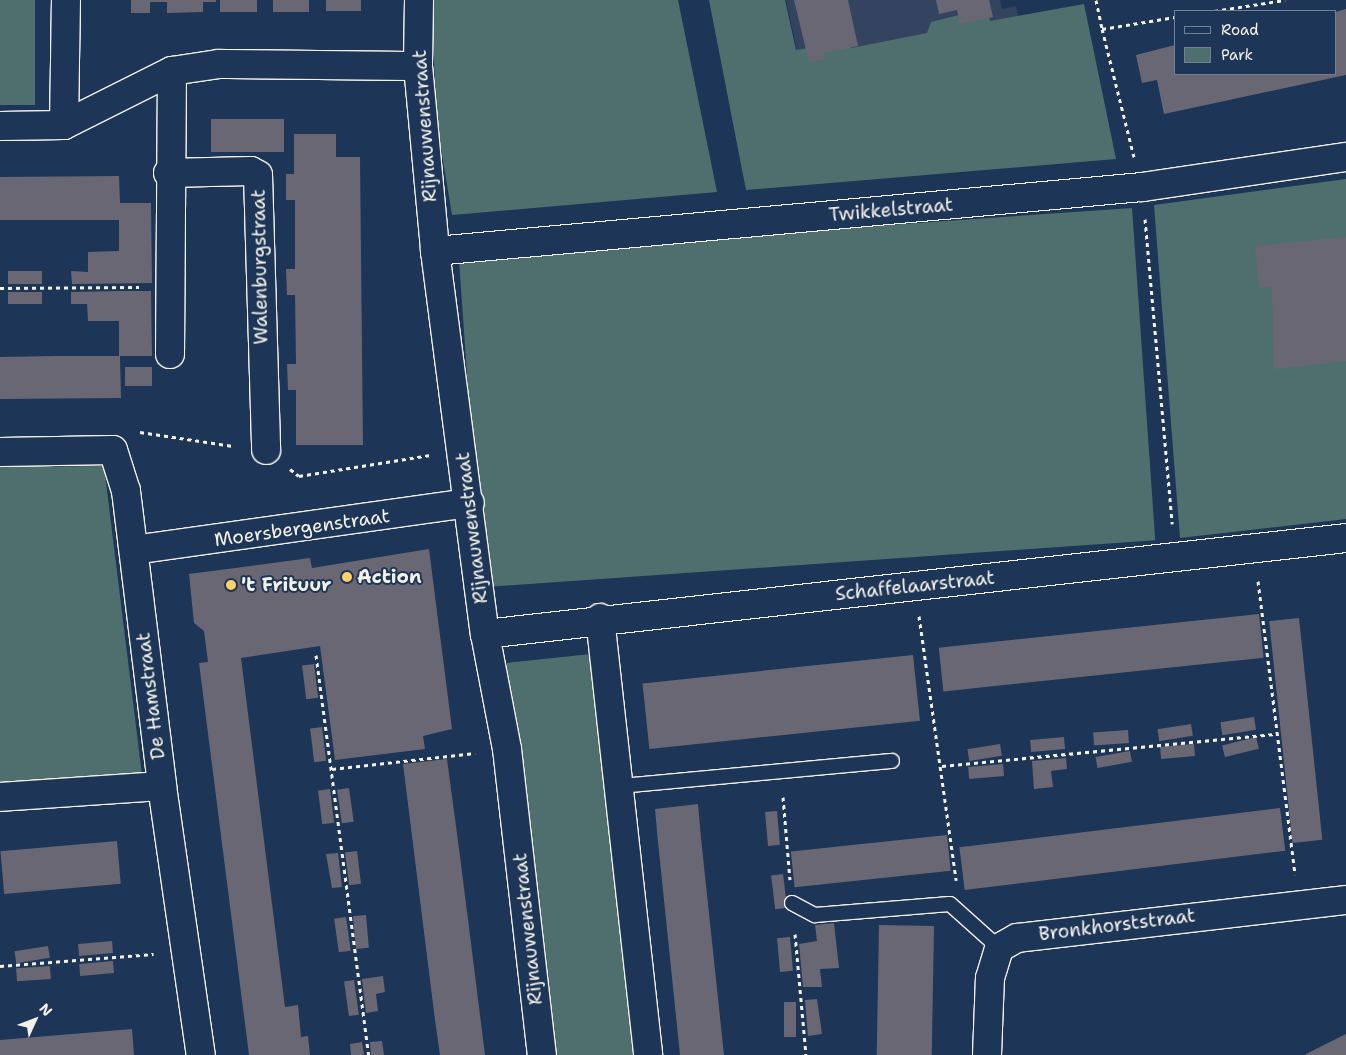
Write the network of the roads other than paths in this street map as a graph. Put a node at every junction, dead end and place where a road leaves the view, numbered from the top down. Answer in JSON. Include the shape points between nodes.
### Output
{"nodes":[{"id":1,"x":66,"y":0,"type":"edge"},
{"id":2,"x":419,"y":0,"type":"edge"},
{"id":3,"x":418,"y":66,"type":"junction"},
{"id":4,"x":172,"y":71,"type":"junction"},
{"id":5,"x":64,"y":125,"type":"junction"},
{"id":6,"x":0,"y":126,"type":"edge"},
{"id":7,"x":1346,"y":157,"type":"edge"},
{"id":8,"x":168,"y":173,"type":"junction"},
{"id":9,"x":435,"y":251,"type":"junction"},
{"id":10,"x":170,"y":354,"type":"dead end"},
{"id":11,"x":266,"y":450,"type":"dead end"},
{"id":12,"x":0,"y":452,"type":"edge"},
{"id":13,"x":470,"y":503,"type":"junction"},
{"id":14,"x":1346,"y":538,"type":"edge"},
{"id":15,"x":134,"y":550,"type":"junction"},
{"id":16,"x":600,"y":618,"type":"junction"},
{"id":17,"x":485,"y":634,"type":"junction"},
{"id":18,"x":892,"y":761,"type":"dead end"},
{"id":19,"x":162,"y":786,"type":"junction"},
{"id":20,"x":622,"y":786,"type":"junction"},
{"id":21,"x":0,"y":797,"type":"edge"},
{"id":22,"x":1346,"y":900,"type":"edge"},
{"id":23,"x":792,"y":903,"type":"dead end"},
{"id":24,"x":999,"y":948,"type":"junction"},
{"id":25,"x":201,"y":1055,"type":"edge"},
{"id":26,"x":542,"y":1055,"type":"edge"},
{"id":27,"x":648,"y":1055,"type":"edge"},
{"id":28,"x":987,"y":1055,"type":"edge"}],
"edges":[{"from":1,"to":5,"type":"street"},
{"from":2,"to":3,"type":"street","name":"Rijnauwenstraat"},
{"from":3,"to":4,"type":"street","via":[[219,64]]},
{"from":3,"to":9,"type":"street","name":"Rijnauwenstraat"},
{"from":4,"to":5,"type":"street"},
{"from":4,"to":8,"type":"street"},
{"from":5,"to":6,"type":"street"},
{"from":7,"to":9,"type":"street","name":"Twikkelstraat","via":[[1142,187]]},
{"from":8,"to":10,"type":"street"},
{"from":8,"to":11,"type":"street","name":"Walenburgstraat","via":[[251,170],[258,175]]},
{"from":9,"to":13,"type":"street","name":"Rijnauwenstraat"},
{"from":12,"to":15,"type":"street","name":"De Hamstraat","via":[[113,450],[126,491]]},
{"from":13,"to":15,"type":"street","name":"Moersbergenstraat"},
{"from":13,"to":17,"type":"street","name":"Rijnauwenstraat"},
{"from":14,"to":16,"type":"street","name":"Schaffelaarstraat"},
{"from":15,"to":19,"type":"street","name":"De Hamstraat"},
{"from":16,"to":17,"type":"street","name":"Schaffelaarstraat"},
{"from":16,"to":20,"type":"street"},
{"from":17,"to":26,"type":"street","name":"Rijnauwenstraat","via":[[507,749]]},
{"from":18,"to":20,"type":"lane"},
{"from":19,"to":21,"type":"street"},
{"from":19,"to":25,"type":"street","name":"De Hamstraat","via":[[189,951]]},
{"from":20,"to":27,"type":"street"},
{"from":22,"to":24,"type":"street","name":"Bronkhorststraat","via":[[1048,933],[1017,938]]},
{"from":23,"to":24,"type":"lane","via":[[815,915],[950,904]]},
{"from":24,"to":28,"type":"street","via":[[990,978]]}]}
